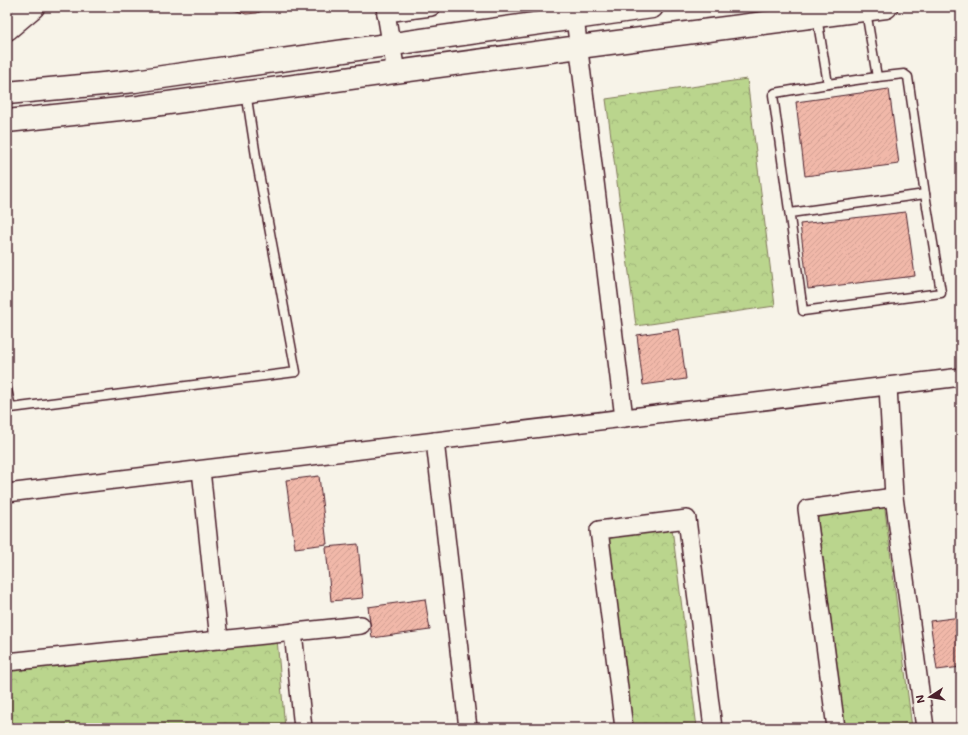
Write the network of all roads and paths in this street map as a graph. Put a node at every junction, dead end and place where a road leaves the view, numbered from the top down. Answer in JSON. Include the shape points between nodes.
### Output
{"nodes":[{"id":1,"x":33,"y":7,"type":"edge"},
{"id":2,"x":431,"y":7,"type":"edge"},
{"id":3,"x":652,"y":7,"type":"edge"},
{"id":4,"x":876,"y":8,"type":"edge"},
{"id":5,"x":386,"y":10,"type":"edge"},
{"id":6,"x":817,"y":16,"type":"junction"},
{"id":7,"x":575,"y":18,"type":"junction"},
{"id":8,"x":7,"y":29,"type":"edge"},
{"id":9,"x":391,"y":45,"type":"junction"},
{"id":10,"x":579,"y":47,"type":"junction"},
{"id":11,"x":396,"y":72,"type":"junction"},
{"id":12,"x":877,"y":77,"type":"junction"},
{"id":13,"x":828,"y":84,"type":"junction"},
{"id":14,"x":246,"y":92,"type":"junction"},
{"id":15,"x":7,"y":94,"type":"edge"},
{"id":16,"x":7,"y":121,"type":"edge"},
{"id":17,"x":925,"y":194,"type":"junction"},
{"id":18,"x":790,"y":213,"type":"junction"},
{"id":19,"x":961,"y":377,"type":"edge"},
{"id":20,"x":888,"y":386,"type":"junction"},
{"id":21,"x":7,"y":389,"type":"edge"},
{"id":22,"x":624,"y":418,"type":"junction"},
{"id":23,"x":436,"y":441,"type":"junction"},
{"id":24,"x":202,"y":470,"type":"junction"},
{"id":25,"x":7,"y":493,"type":"edge"},
{"id":26,"x":894,"y":497,"type":"junction"},
{"id":27,"x":361,"y":625,"type":"dead end"},
{"id":28,"x":293,"y":632,"type":"junction"},
{"id":29,"x":220,"y":640,"type":"junction"},
{"id":30,"x":7,"y":662,"type":"edge"},
{"id":31,"x":304,"y":728,"type":"edge"},
{"id":32,"x":468,"y":728,"type":"edge"},
{"id":33,"x":624,"y":728,"type":"edge"},
{"id":34,"x":713,"y":728,"type":"edge"},
{"id":35,"x":836,"y":728,"type":"edge"},
{"id":36,"x":925,"y":728,"type":"edge"}],
"edges":[{"from":1,"to":8,"type":"street"},
{"from":2,"to":5,"type":"street"},
{"from":3,"to":7,"type":"street"},
{"from":4,"to":6,"type":"street"},
{"from":4,"to":12,"type":"lane"},
{"from":5,"to":9,"type":"street"},
{"from":6,"to":10,"type":"street"},
{"from":6,"to":13,"type":"lane"},
{"from":7,"to":9,"type":"street"},
{"from":7,"to":10,"type":"street"},
{"from":9,"to":11,"type":"street"},
{"from":9,"to":15,"type":"street","via":[[135,81]]},
{"from":10,"to":11,"type":"street"},
{"from":10,"to":22,"type":"street"},
{"from":11,"to":14,"type":"street"},
{"from":12,"to":13,"type":"lane"},
{"from":12,"to":17,"type":"lane","via":[[904,74],[908,77]]},
{"from":13,"to":18,"type":"lane","via":[[775,93],[773,96]]},
{"from":14,"to":16,"type":"street","via":[[139,107]]},
{"from":14,"to":21,"type":"lane","via":[[296,372],[11,408]]},
{"from":17,"to":18,"type":"lane"},
{"from":17,"to":18,"type":"lane","via":[[940,293],[803,311]]},
{"from":19,"to":20,"type":"street"},
{"from":20,"to":22,"type":"street"},
{"from":20,"to":26,"type":"street"},
{"from":22,"to":23,"type":"street"},
{"from":23,"to":24,"type":"street"},
{"from":23,"to":32,"type":"street"},
{"from":24,"to":25,"type":"street"},
{"from":24,"to":29,"type":"street"},
{"from":26,"to":35,"type":"street","via":[[807,508]]},
{"from":26,"to":36,"type":"street"},
{"from":27,"to":28,"type":"street"},
{"from":28,"to":29,"type":"street"},
{"from":28,"to":31,"type":"street"},
{"from":29,"to":30,"type":"street"},
{"from":33,"to":34,"type":"street","via":[[599,530],[687,519]]}]}
